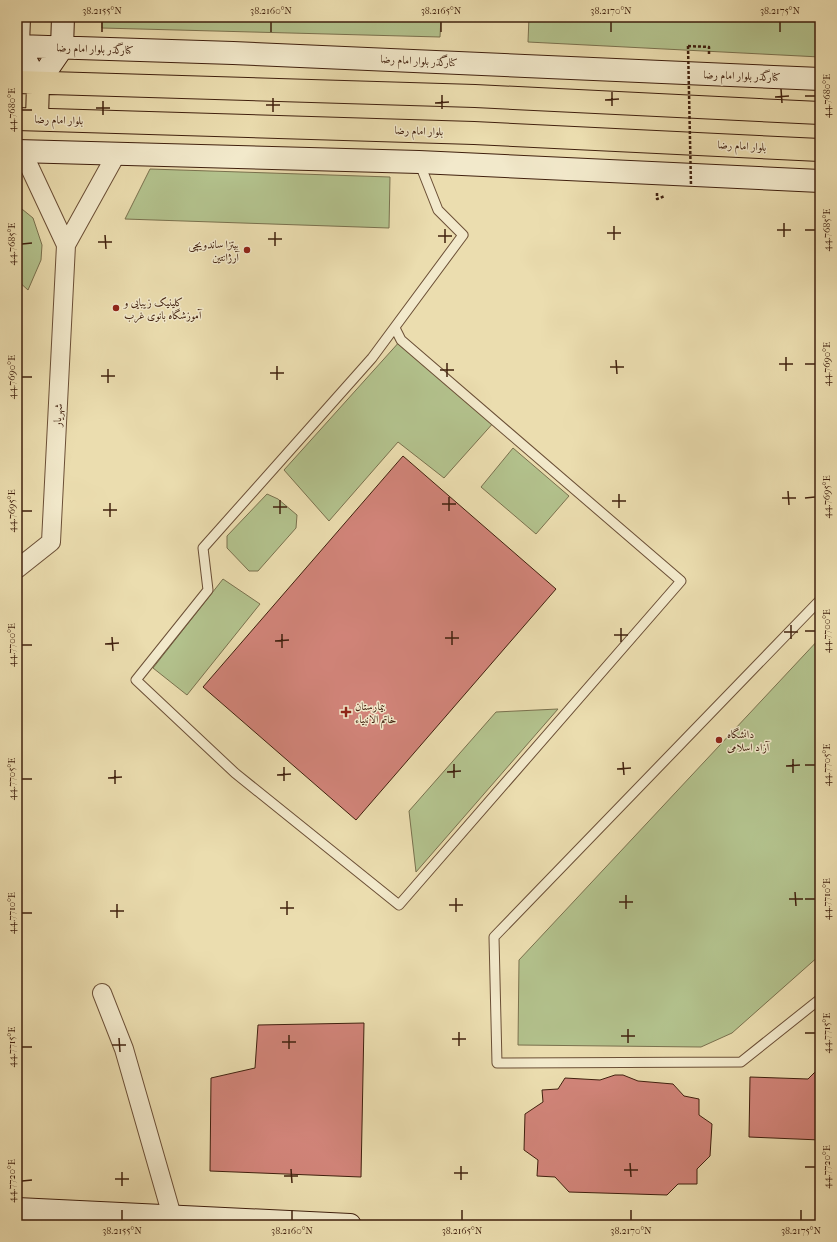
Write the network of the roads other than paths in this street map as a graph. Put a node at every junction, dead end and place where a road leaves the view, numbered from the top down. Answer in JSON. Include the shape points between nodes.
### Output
{"nodes":[{"id":1,"x":19,"y":17,"type":"edge"},
{"id":2,"x":63,"y":17,"type":"edge"},
{"id":3,"x":17,"y":46,"type":"edge"},
{"id":4,"x":62,"y":48,"type":"junction"},
{"id":5,"x":820,"y":79,"type":"edge"},
{"id":6,"x":27,"y":83,"type":"edge"},
{"id":7,"x":820,"y":112,"type":"edge"},
{"id":8,"x":27,"y":119,"type":"edge"},
{"id":9,"x":820,"y":150,"type":"edge"},
{"id":10,"x":20,"y":151,"type":"edge"},
{"id":11,"x":117,"y":153,"type":"junction"},
{"id":12,"x":419,"y":162,"type":"junction"},
{"id":13,"x":820,"y":181,"type":"edge"},
{"id":14,"x":66,"y":245,"type":"junction"},
{"id":15,"x":395,"y":328,"type":"junction"},
{"id":16,"x":17,"y":570,"type":"edge"},
{"id":17,"x":820,"y":600,"type":"edge"},
{"id":18,"x":102,"y":993,"type":"dead end"},
{"id":19,"x":820,"y":999,"type":"edge"},
{"id":20,"x":17,"y":1209,"type":"edge"},
{"id":21,"x":172,"y":1221,"type":"edge"},
{"id":22,"x":338,"y":1225,"type":"edge"}],
"edges":[{"from":1,"to":3,"type":"street"},
{"from":2,"to":4,"type":"street"},
{"from":3,"to":4,"type":"street","name":"کنارگذر بلوار امام رضا"},
{"from":3,"to":6,"type":"street"},
{"from":4,"to":5,"type":"street","name":"کنارگذر بلوار امام رضا","via":[[241,53]]},
{"from":4,"to":6,"type":"street"},
{"from":6,"to":7,"type":"main road","via":[[467,95]]},
{"from":6,"to":8,"type":"main road"},
{"from":8,"to":9,"type":"main road","name":"بلوار امام رضا","via":[[474,133]]},
{"from":10,"to":11,"type":"street"},
{"from":10,"to":14,"type":"street","name":"شهریار"},
{"from":11,"to":12,"type":"street"},
{"from":11,"to":14,"type":"street","name":"شهریار"},
{"from":12,"to":13,"type":"street"},
{"from":12,"to":15,"type":"lane","via":[[438,210],[463,235]]},
{"from":14,"to":16,"type":"street","name":"شهریار","via":[[51,542]]},
{"from":15,"to":15,"type":"lane","via":[[372,358],[203,548],[208,590],[136,680],[236,773],[399,906],[681,581],[401,340]]},
{"from":17,"to":19,"type":"lane","via":[[494,937],[497,1063],[741,1062]]},
{"from":18,"to":21,"type":"street","via":[[124,1049]]},
{"from":20,"to":21,"type":"street"},
{"from":21,"to":22,"type":"street"}]}
